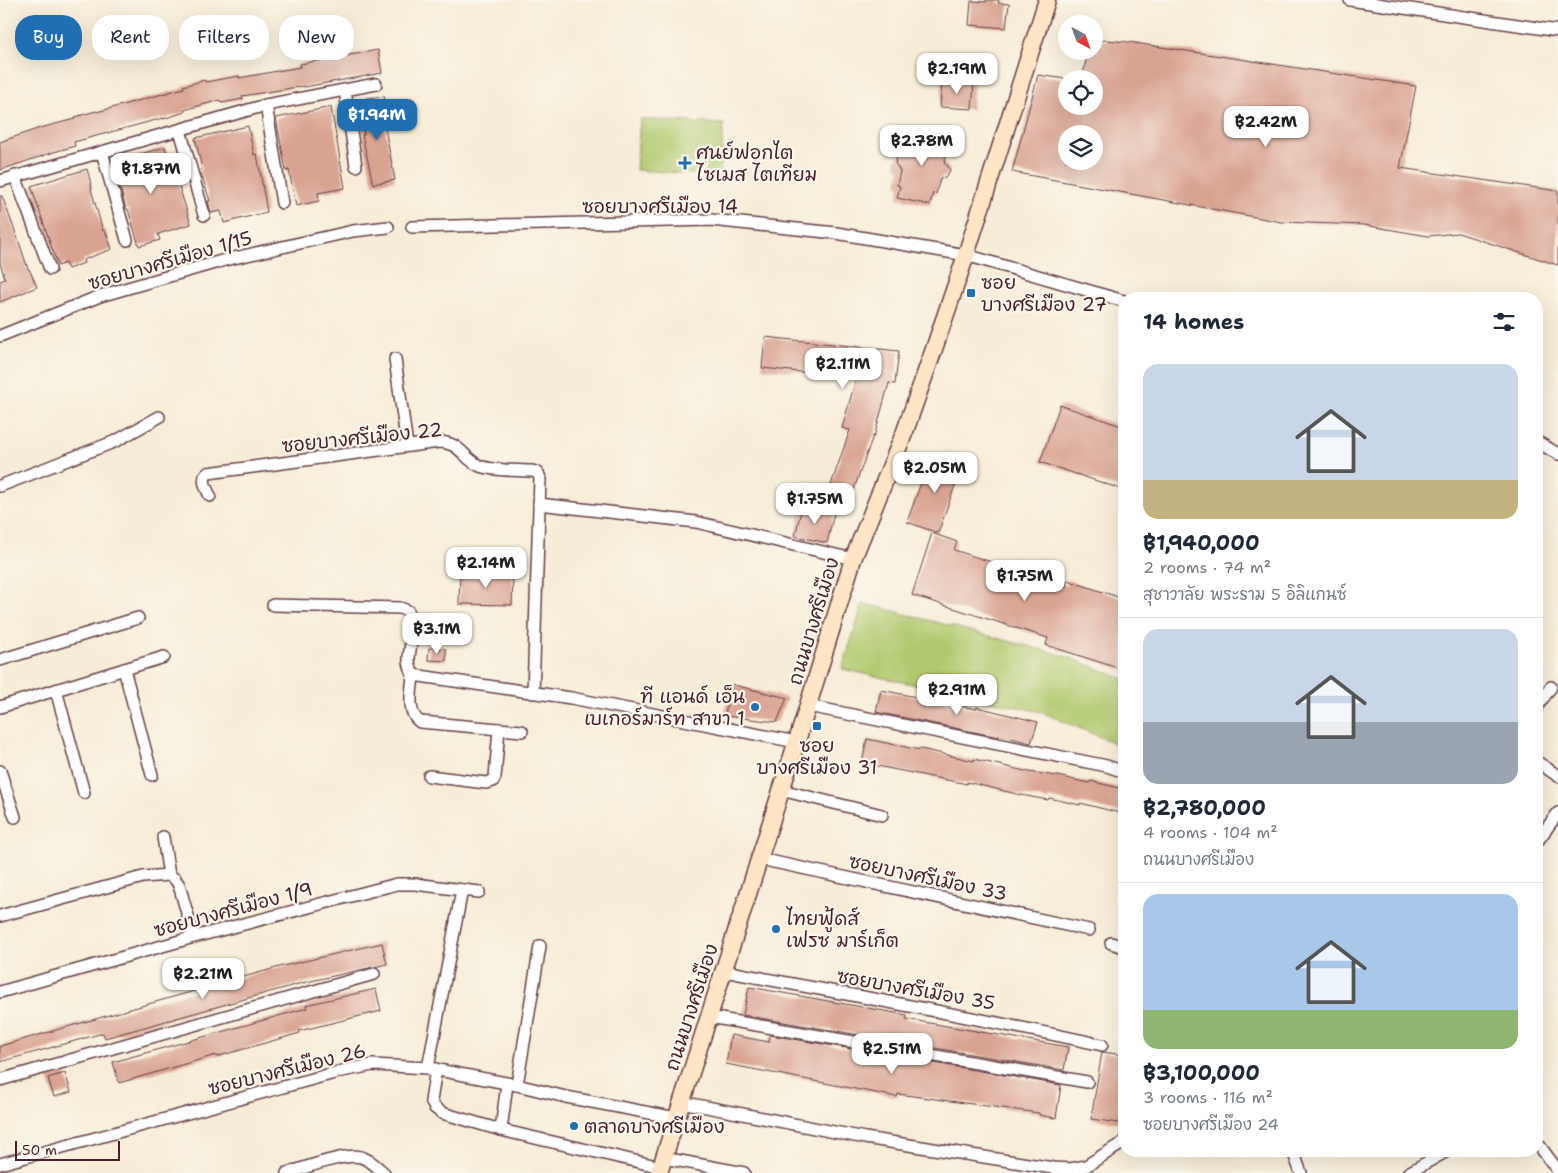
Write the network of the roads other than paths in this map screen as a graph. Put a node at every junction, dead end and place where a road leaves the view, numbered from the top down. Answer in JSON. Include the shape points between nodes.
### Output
{"nodes":[{"id":1,"x":1046,"y":0,"type":"edge"},
{"id":2,"x":1350,"y":0,"type":"edge"},
{"id":3,"x":1558,"y":31,"type":"edge"},
{"id":4,"x":376,"y":84,"type":"dead end"},
{"id":5,"x":345,"y":90,"type":"junction"},
{"id":6,"x":266,"y":105,"type":"junction"},
{"id":7,"x":180,"y":130,"type":"junction"},
{"id":8,"x":102,"y":152,"type":"junction"},
{"id":9,"x":356,"y":166,"type":"dead end"},
{"id":10,"x":15,"y":176,"type":"junction"},
{"id":11,"x":0,"y":181,"type":"edge"},
{"id":12,"x":282,"y":203,"type":"dead end"},
{"id":13,"x":204,"y":215,"type":"dead end"},
{"id":14,"x":412,"y":226,"type":"dead end"},
{"id":15,"x":388,"y":227,"type":"dead end"},
{"id":16,"x":127,"y":240,"type":"dead end"},
{"id":17,"x":966,"y":255,"type":"junction"},
{"id":18,"x":50,"y":269,"type":"dead end"},
{"id":19,"x":1118,"y":299,"type":"edge"},
{"id":20,"x":0,"y":336,"type":"edge"},
{"id":21,"x":395,"y":359,"type":"dead end"},
{"id":22,"x":159,"y":417,"type":"dead end"},
{"id":23,"x":1543,"y":445,"type":"edge"},
{"id":24,"x":407,"y":446,"type":"junction"},
{"id":25,"x":1558,"y":454,"type":"edge"},
{"id":26,"x":0,"y":486,"type":"edge"},
{"id":27,"x":210,"y":496,"type":"dead end"},
{"id":28,"x":539,"y":504,"type":"junction"},
{"id":29,"x":853,"y":559,"type":"junction"},
{"id":30,"x":273,"y":604,"type":"dead end"},
{"id":31,"x":138,"y":618,"type":"dead end"},
{"id":32,"x":164,"y":657,"type":"dead end"},
{"id":33,"x":0,"y":660,"type":"edge"},
{"id":34,"x":124,"y":669,"type":"junction"},
{"id":35,"x":413,"y":675,"type":"junction"},
{"id":36,"x":1551,"y":687,"type":"dead end"},
{"id":37,"x":56,"y":690,"type":"junction"},
{"id":38,"x":532,"y":692,"type":"junction"},
{"id":39,"x":1543,"y":698,"type":"edge"},
{"id":40,"x":808,"y":706,"type":"junction"},
{"id":41,"x":0,"y":707,"type":"edge"},
{"id":42,"x":499,"y":729,"type":"junction"},
{"id":43,"x":522,"y":731,"type":"dead end"},
{"id":44,"x":796,"y":742,"type":"junction"},
{"id":45,"x":1543,"y":766,"type":"edge"},
{"id":46,"x":1118,"y":770,"type":"edge"},
{"id":47,"x":0,"y":771,"type":"edge"},
{"id":48,"x":152,"y":775,"type":"dead end"},
{"id":49,"x":429,"y":776,"type":"dead end"},
{"id":50,"x":1558,"y":776,"type":"edge"},
{"id":51,"x":781,"y":790,"type":"junction"},
{"id":52,"x":84,"y":793,"type":"dead end"},
{"id":53,"x":1558,"y":813,"type":"edge"},
{"id":54,"x":882,"y":814,"type":"dead end"},
{"id":55,"x":15,"y":817,"type":"dead end"},
{"id":56,"x":1543,"y":833,"type":"edge"},
{"id":57,"x":162,"y":837,"type":"dead end"},
{"id":58,"x":760,"y":859,"type":"junction"},
{"id":59,"x":169,"y":875,"type":"junction"},
{"id":60,"x":462,"y":890,"type":"junction"},
{"id":61,"x":479,"y":892,"type":"dead end"},
{"id":62,"x":0,"y":916,"type":"edge"},
{"id":63,"x":1089,"y":930,"type":"dead end"},
{"id":64,"x":194,"y":937,"type":"junction"},
{"id":65,"x":1111,"y":943,"type":"dead end"},
{"id":66,"x":540,"y":946,"type":"dead end"},
{"id":67,"x":1118,"y":946,"type":"edge"},
{"id":68,"x":724,"y":971,"type":"junction"},
{"id":69,"x":374,"y":974,"type":"dead end"},
{"id":70,"x":0,"y":992,"type":"edge"},
{"id":71,"x":708,"y":1016,"type":"junction"},
{"id":72,"x":1102,"y":1045,"type":"dead end"},
{"id":73,"x":432,"y":1068,"type":"junction"},
{"id":74,"x":0,"y":1080,"type":"edge"},
{"id":75,"x":1087,"y":1082,"type":"dead end"},
{"id":76,"x":512,"y":1084,"type":"junction"},
{"id":77,"x":678,"y":1110,"type":"junction"},
{"id":78,"x":501,"y":1130,"type":"junction"},
{"id":79,"x":1118,"y":1146,"type":"edge"},
{"id":80,"x":1543,"y":1151,"type":"edge"},
{"id":81,"x":1296,"y":1157,"type":"edge"},
{"id":82,"x":1436,"y":1157,"type":"edge"},
{"id":83,"x":0,"y":1164,"type":"edge"},
{"id":84,"x":661,"y":1166,"type":"edge"},
{"id":85,"x":1558,"y":1171,"type":"edge"},
{"id":86,"x":287,"y":1173,"type":"edge"},
{"id":87,"x":384,"y":1173,"type":"edge"},
{"id":88,"x":744,"y":1173,"type":"edge"},
{"id":89,"x":1301,"y":1173,"type":"edge"},
{"id":90,"x":1408,"y":1173,"type":"edge"}],
"edges":[{"from":1,"to":17,"type":"street","name":"ถนนบางศรีเมือง"},
{"from":2,"to":3,"type":"street"},
{"from":4,"to":5,"type":"street"},
{"from":5,"to":6,"type":"street"},
{"from":5,"to":9,"type":"street"},
{"from":6,"to":7,"type":"street"},
{"from":6,"to":12,"type":"street"},
{"from":7,"to":8,"type":"street"},
{"from":7,"to":13,"type":"street"},
{"from":8,"to":10,"type":"street"},
{"from":8,"to":16,"type":"street"},
{"from":10,"to":11,"type":"street"},
{"from":10,"to":18,"type":"street"},
{"from":14,"to":17,"type":"street","name":"ซอยบางศรีเมือง 14","via":[[711,220],[836,234]]},
{"from":15,"to":20,"type":"street","name":"ซอยบางศรีเมือง 1/15","via":[[353,231],[225,260],[100,296]]},
{"from":17,"to":19,"type":"street","name":"ซอยบางศรีเมือง 14"},
{"from":17,"to":29,"type":"street","name":"ถนนบางศรีเมือง","via":[[905,430]]},
{"from":21,"to":24,"type":"street"},
{"from":22,"to":26,"type":"street","via":[[116,441]]},
{"from":23,"to":25,"type":"street"},
{"from":24,"to":27,"type":"street","name":"ซอยบางศรีเมือง 22","via":[[208,473],[203,480]]},
{"from":24,"to":28,"type":"street","name":"ซอยบางศรีเมือง 22","via":[[448,442],[478,465],[538,473]]},
{"from":28,"to":29,"type":"street","via":[[696,522]]},
{"from":28,"to":38,"type":"street","name":"ซอยบางศรีเมือง 22"},
{"from":29,"to":40,"type":"street","name":"ถนนบางศรีเมือง"},
{"from":30,"to":35,"type":"street","via":[[408,610],[413,627],[409,661]]},
{"from":31,"to":33,"type":"street"},
{"from":32,"to":34,"type":"street"},
{"from":34,"to":37,"type":"street"},
{"from":34,"to":48,"type":"street"},
{"from":35,"to":38,"type":"street"},
{"from":35,"to":42,"type":"street","via":[[411,710],[420,722]]},
{"from":36,"to":39,"type":"street"},
{"from":37,"to":41,"type":"street"},
{"from":37,"to":52,"type":"street"},
{"from":38,"to":44,"type":"street"},
{"from":40,"to":44,"type":"street","name":"ถนนบางศรีเมือง"},
{"from":40,"to":46,"type":"street"},
{"from":42,"to":43,"type":"street"},
{"from":42,"to":49,"type":"street","via":[[493,781],[486,783]]},
{"from":44,"to":51,"type":"street","name":"ถนนบางศรีเมือง"},
{"from":45,"to":50,"type":"street"},
{"from":47,"to":55,"type":"street"},
{"from":51,"to":54,"type":"street"},
{"from":51,"to":58,"type":"street","name":"ถนนบางศรีเมือง"},
{"from":53,"to":56,"type":"street"},
{"from":57,"to":59,"type":"street"},
{"from":58,"to":63,"type":"street","name":"ซอยบางศรีเมือง 33"},
{"from":58,"to":68,"type":"street","name":"ถนนบางศรีเมือง"},
{"from":59,"to":62,"type":"street","via":[[143,877]]},
{"from":59,"to":64,"type":"street","via":[[179,885]]},
{"from":60,"to":61,"type":"street","name":"ซอยบางศรีเมือง 1/9"},
{"from":60,"to":64,"type":"street","name":"ซอยบางศรีเมือง 1/9","via":[[397,884]]},
{"from":60,"to":73,"type":"street"},
{"from":64,"to":70,"type":"street","name":"ซอยบางศรีเมือง 1/9"},
{"from":65,"to":67,"type":"street"},
{"from":66,"to":76,"type":"street"},
{"from":68,"to":71,"type":"street","name":"ถนนบางศรีเมือง"},
{"from":68,"to":72,"type":"street","name":"ซอยบางศรีเมือง 35"},
{"from":69,"to":74,"type":"street"},
{"from":71,"to":75,"type":"street"},
{"from":71,"to":77,"type":"street","name":"ถนนบางศรีเมือง"},
{"from":73,"to":76,"type":"street","name":"ซอยบางศรีเมือง 26"},
{"from":73,"to":78,"type":"street","via":[[434,1108],[442,1114]]},
{"from":73,"to":83,"type":"street","name":"ซอยบางศรีเมือง 26","via":[[373,1065],[342,1071]]},
{"from":76,"to":77,"type":"street","name":"ซอยบางศรีเมือง 26","via":[[566,1097]]},
{"from":76,"to":78,"type":"street"},
{"from":77,"to":79,"type":"street","name":"ซอยบางศรีเมือง 26","via":[[1053,1168],[1086,1166]]},
{"from":77,"to":84,"type":"street","name":"ถนนบางศรีเมือง"},
{"from":78,"to":84,"type":"street"},
{"from":80,"to":85,"type":"street"},
{"from":81,"to":89,"type":"street"},
{"from":82,"to":90,"type":"street"},
{"from":84,"to":88,"type":"street"},
{"from":86,"to":87,"type":"street","via":[[345,1157],[360,1157]]}]}
